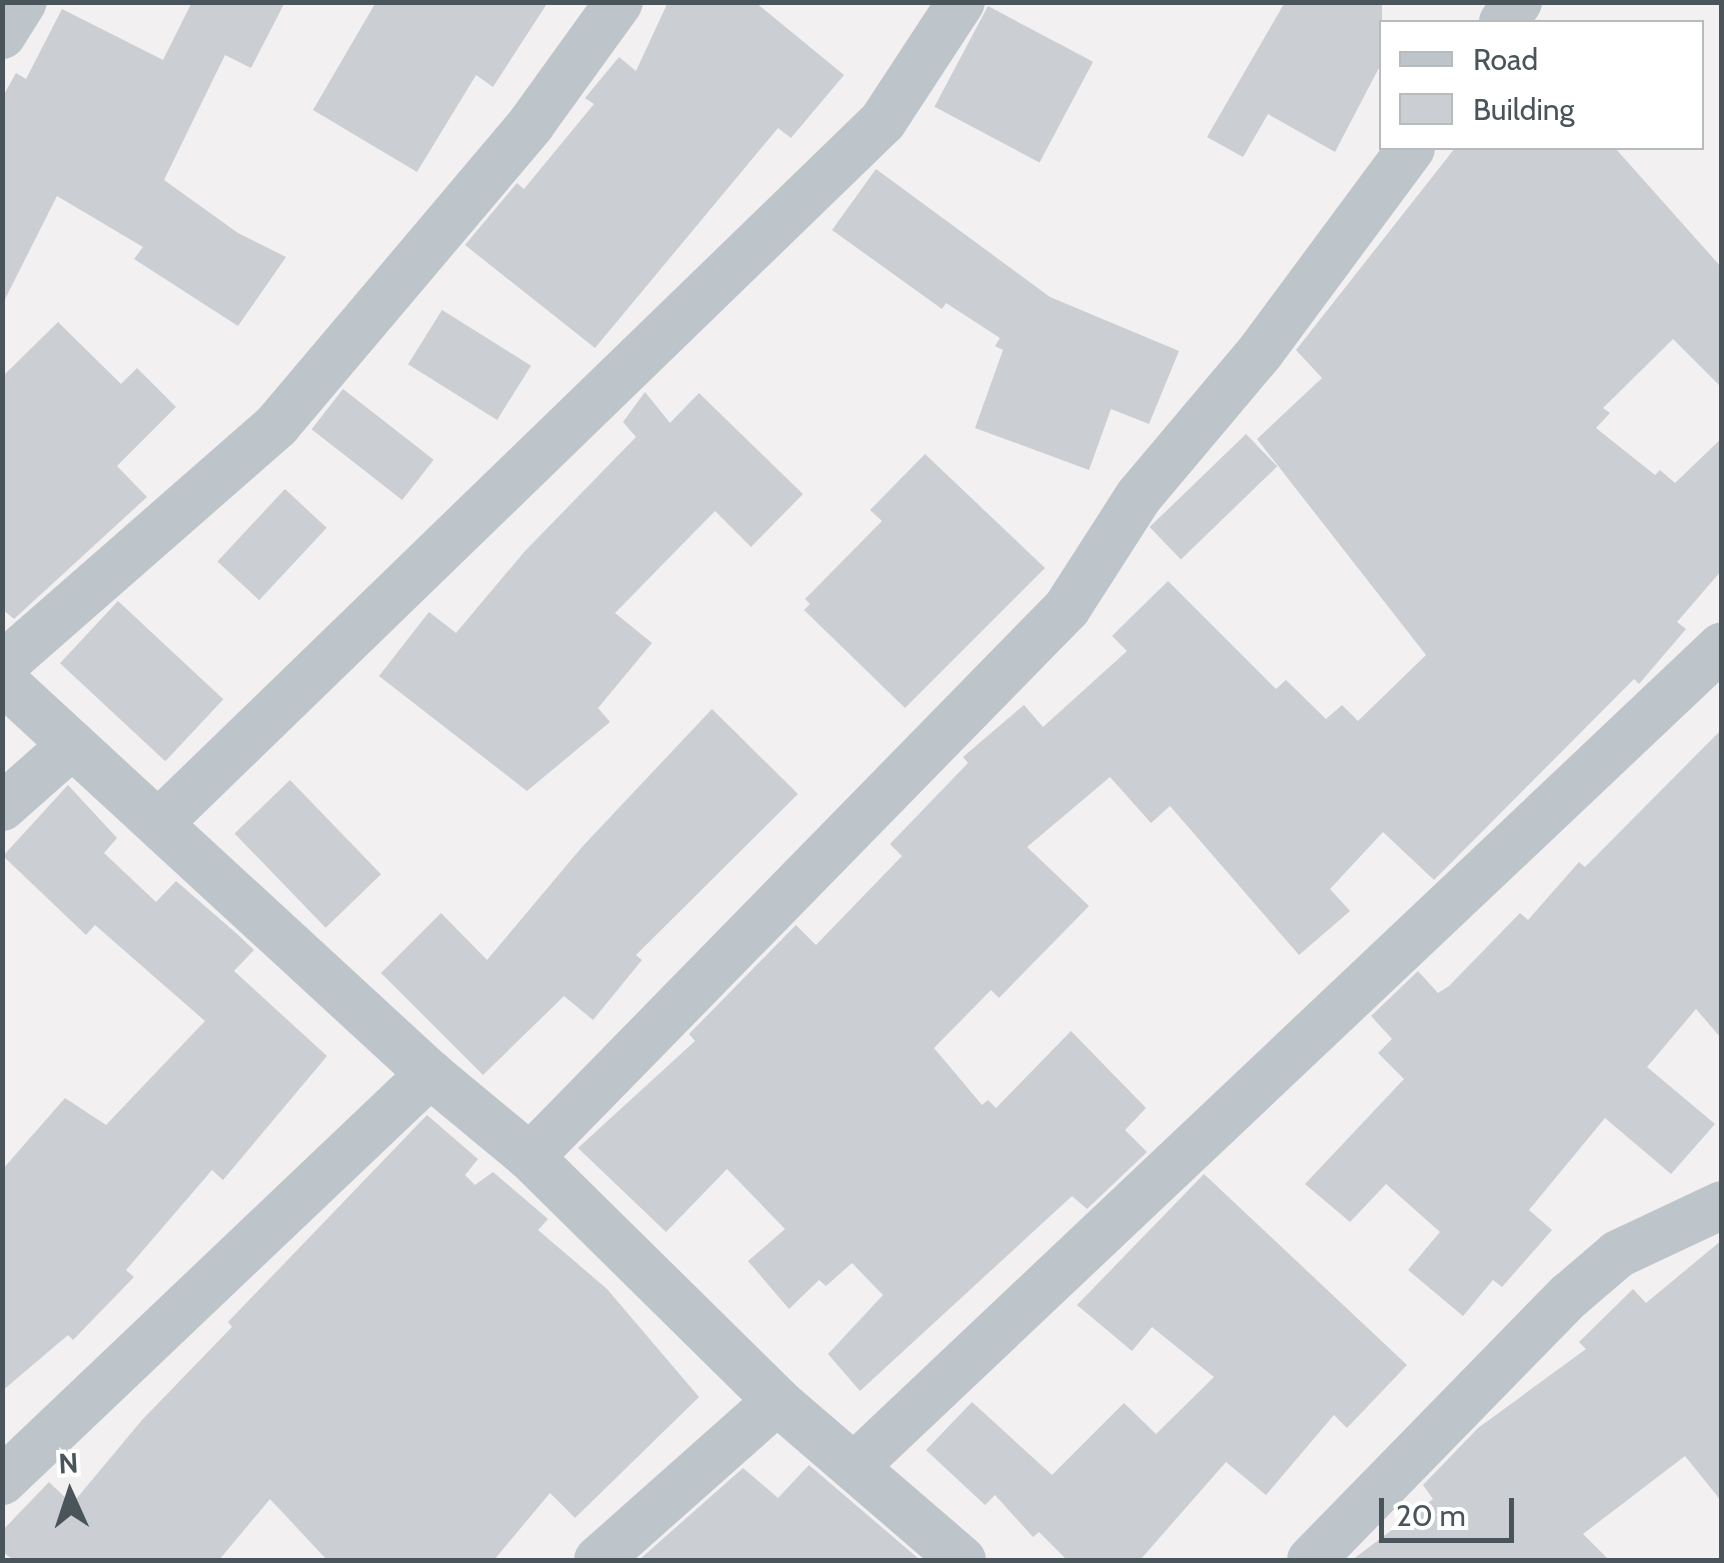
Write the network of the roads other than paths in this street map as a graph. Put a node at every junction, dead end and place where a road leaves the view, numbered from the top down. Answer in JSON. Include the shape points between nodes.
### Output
{"nodes":[{"id":1,"x":23,"y":2,"type":"edge"},
{"id":2,"x":619,"y":2,"type":"edge"},
{"id":3,"x":961,"y":2,"type":"edge"},
{"id":4,"x":2,"y":35,"type":"edge"},
{"id":5,"x":1410,"y":150,"type":"edge"},
{"id":6,"x":1722,"y":646,"type":"edge"},
{"id":7,"x":2,"y":666,"type":"edge"},
{"id":8,"x":2,"y":680,"type":"edge"},
{"id":9,"x":72,"y":746,"type":"junction"},
{"id":10,"x":2,"y":807,"type":"edge"},
{"id":11,"x":161,"y":821,"type":"junction"},
{"id":12,"x":430,"y":1074,"type":"junction"},
{"id":13,"x":530,"y":1158,"type":"junction"},
{"id":14,"x":1722,"y":1205,"type":"edge"},
{"id":15,"x":777,"y":1401,"type":"junction"},
{"id":16,"x":855,"y":1466,"type":"junction"},
{"id":17,"x":2,"y":1481,"type":"edge"},
{"id":18,"x":598,"y":1560,"type":"edge"},
{"id":19,"x":962,"y":1560,"type":"edge"},
{"id":20,"x":1311,"y":1560,"type":"edge"}],
"edges":[{"from":1,"to":4,"type":"street"},
{"from":2,"to":7,"type":"street","via":[[530,124],[277,425]]},
{"from":3,"to":11,"type":"street","via":[[883,121]]},
{"from":5,"to":13,"type":"street","via":[[1261,351],[1139,496],[1066,608]]},
{"from":6,"to":16,"type":"street"},
{"from":8,"to":9,"type":"street"},
{"from":9,"to":10,"type":"street"},
{"from":9,"to":11,"type":"street"},
{"from":11,"to":12,"type":"street"},
{"from":12,"to":13,"type":"street"},
{"from":12,"to":17,"type":"street"},
{"from":13,"to":15,"type":"street"},
{"from":14,"to":20,"type":"street","via":[[1618,1254]]},
{"from":15,"to":16,"type":"street"},
{"from":15,"to":18,"type":"street"},
{"from":16,"to":19,"type":"street"}]}
